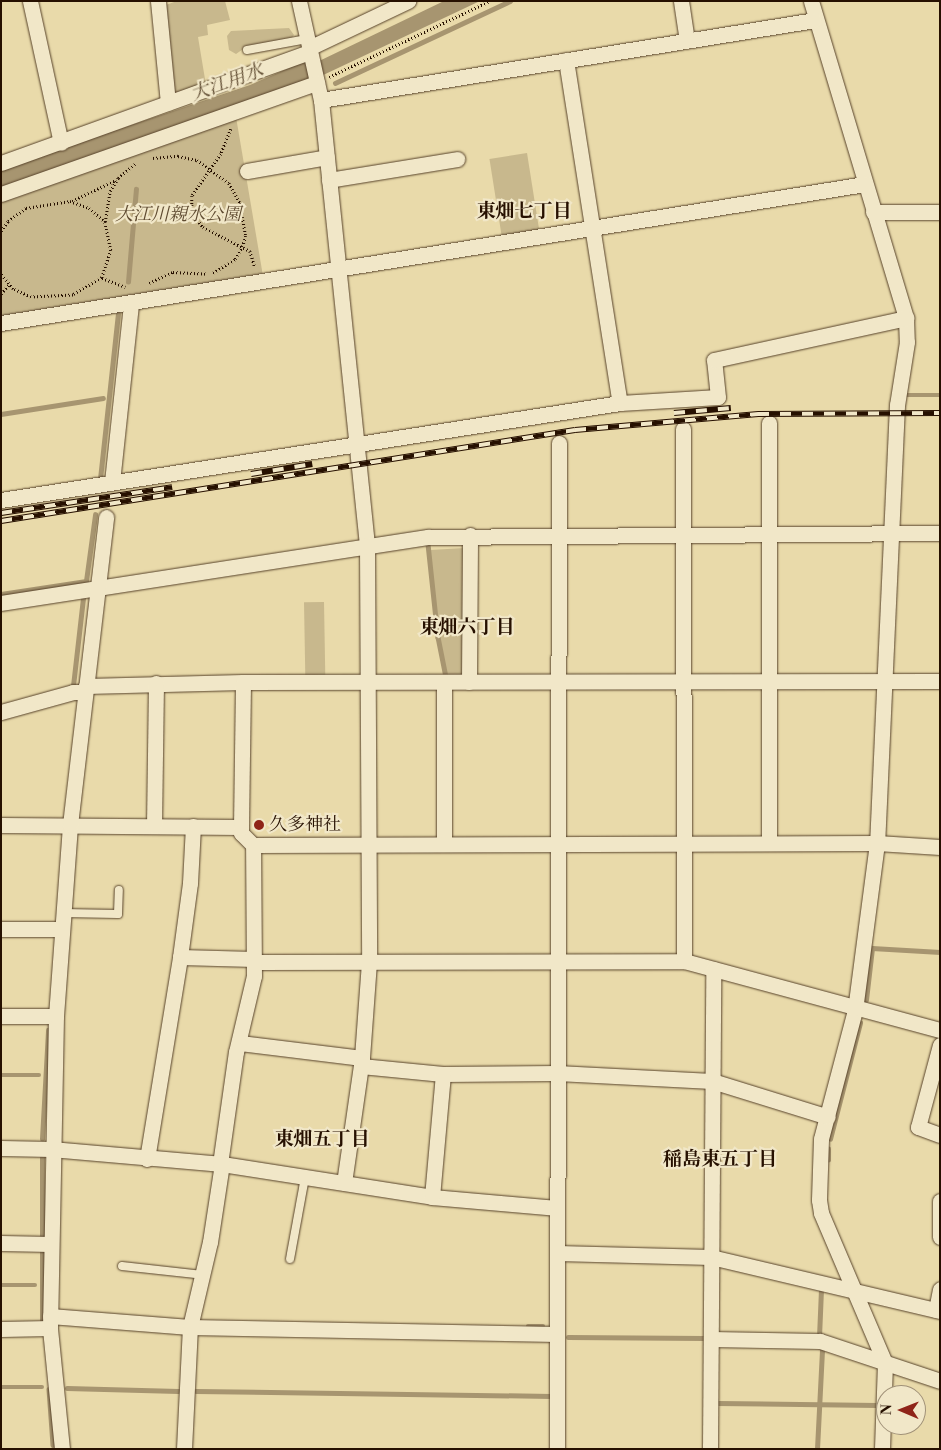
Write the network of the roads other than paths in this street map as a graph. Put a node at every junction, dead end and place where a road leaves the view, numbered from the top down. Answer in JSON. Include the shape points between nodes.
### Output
{"nodes":[{"id":1,"x":30,"y":1,"type":"edge"},
{"id":2,"x":158,"y":1,"type":"edge"},
{"id":3,"x":299,"y":1,"type":"edge"},
{"id":4,"x":408,"y":1,"type":"edge"},
{"id":5,"x":681,"y":1,"type":"edge"},
{"id":6,"x":811,"y":1,"type":"edge"},
{"id":7,"x":814,"y":20,"type":"junction"},
{"id":8,"x":687,"y":41,"type":"junction"},
{"id":9,"x":309,"y":49,"type":"junction"},
{"id":10,"x":247,"y":50,"type":"dead end"},
{"id":11,"x":566,"y":60,"type":"junction"},
{"id":12,"x":316,"y":82,"type":"junction"},
{"id":13,"x":321,"y":100,"type":"junction"},
{"id":14,"x":168,"y":103,"type":"junction"},
{"id":15,"x":61,"y":143,"type":"junction"},
{"id":16,"x":327,"y":157,"type":"junction"},
{"id":17,"x":457,"y":159,"type":"dead end"},
{"id":18,"x":1,"y":163,"type":"edge"},
{"id":19,"x":247,"y":171,"type":"dead end"},
{"id":20,"x":329,"y":180,"type":"junction"},
{"id":21,"x":865,"y":184,"type":"junction"},
{"id":22,"x":1,"y":194,"type":"edge"},
{"id":23,"x":873,"y":212,"type":"junction"},
{"id":24,"x":940,"y":212,"type":"edge"},
{"id":25,"x":592,"y":229,"type":"junction"},
{"id":26,"x":339,"y":271,"type":"junction"},
{"id":27,"x":132,"y":303,"type":"junction"},
{"id":28,"x":906,"y":318,"type":"junction"},
{"id":29,"x":1,"y":323,"type":"edge"},
{"id":30,"x":620,"y":403,"type":"junction"},
{"id":31,"x":769,"y":423,"type":"dead end"},
{"id":32,"x":683,"y":429,"type":"dead end"},
{"id":33,"x":358,"y":443,"type":"junction"},
{"id":34,"x":559,"y":444,"type":"dead end"},
{"id":35,"x":112,"y":482,"type":"junction"},
{"id":36,"x":1,"y":500,"type":"edge"},
{"id":37,"x":106,"y":517,"type":"dead end"},
{"id":38,"x":940,"y":533,"type":"edge"},
{"id":39,"x":683,"y":534,"type":"junction"},
{"id":40,"x":769,"y":534,"type":"junction"},
{"id":41,"x":891,"y":534,"type":"junction"},
{"id":42,"x":470,"y":535,"type":"junction"},
{"id":43,"x":559,"y":535,"type":"junction"},
{"id":44,"x":367,"y":545,"type":"junction"},
{"id":45,"x":97,"y":589,"type":"junction"},
{"id":46,"x":1,"y":603,"type":"edge"},
{"id":47,"x":940,"y":681,"type":"edge"},
{"id":48,"x":243,"y":682,"type":"junction"},
{"id":49,"x":369,"y":682,"type":"junction"},
{"id":50,"x":444,"y":682,"type":"junction"},
{"id":51,"x":469,"y":682,"type":"junction"},
{"id":52,"x":558,"y":682,"type":"junction"},
{"id":53,"x":683,"y":682,"type":"junction"},
{"id":54,"x":769,"y":682,"type":"junction"},
{"id":55,"x":884,"y":682,"type":"junction"},
{"id":56,"x":156,"y":683,"type":"junction"},
{"id":57,"x":85,"y":689,"type":"junction"},
{"id":58,"x":1,"y":712,"type":"edge"},
{"id":59,"x":1,"y":825,"type":"edge"},
{"id":60,"x":70,"y":825,"type":"junction"},
{"id":61,"x":154,"y":826,"type":"junction"},
{"id":62,"x":193,"y":826,"type":"junction"},
{"id":63,"x":241,"y":827,"type":"junction"},
{"id":64,"x":558,"y":843,"type":"junction"},
{"id":65,"x":683,"y":843,"type":"junction"},
{"id":66,"x":769,"y":843,"type":"junction"},
{"id":67,"x":877,"y":843,"type":"junction"},
{"id":68,"x":369,"y":844,"type":"junction"},
{"id":69,"x":444,"y":844,"type":"junction"},
{"id":70,"x":253,"y":845,"type":"junction"},
{"id":71,"x":940,"y":847,"type":"edge"},
{"id":72,"x":119,"y":890,"type":"dead end"},
{"id":73,"x":63,"y":913,"type":"junction"},
{"id":74,"x":1,"y":929,"type":"edge"},
{"id":75,"x":62,"y":929,"type":"junction"},
{"id":76,"x":180,"y":957,"type":"junction"},
{"id":77,"x":254,"y":961,"type":"junction"},
{"id":78,"x":369,"y":962,"type":"junction"},
{"id":79,"x":558,"y":962,"type":"junction"},
{"id":80,"x":684,"y":962,"type":"junction"},
{"id":81,"x":713,"y":969,"type":"junction"},
{"id":82,"x":856,"y":1010,"type":"junction"},
{"id":83,"x":1,"y":1016,"type":"edge"},
{"id":84,"x":56,"y":1016,"type":"junction"},
{"id":85,"x":940,"y":1030,"type":"edge"},
{"id":86,"x":240,"y":1043,"type":"junction"},
{"id":87,"x":940,"y":1044,"type":"edge"},
{"id":88,"x":361,"y":1062,"type":"junction"},
{"id":89,"x":558,"y":1073,"type":"junction"},
{"id":90,"x":443,"y":1074,"type":"junction"},
{"id":91,"x":712,"y":1081,"type":"junction"},
{"id":92,"x":828,"y":1117,"type":"junction"},
{"id":93,"x":940,"y":1135,"type":"edge"},
{"id":94,"x":1,"y":1148,"type":"edge"},
{"id":95,"x":51,"y":1148,"type":"junction"},
{"id":96,"x":147,"y":1159,"type":"junction"},
{"id":97,"x":221,"y":1164,"type":"junction"},
{"id":98,"x":305,"y":1177,"type":"junction"},
{"id":99,"x":344,"y":1183,"type":"junction"},
{"id":100,"x":432,"y":1197,"type":"junction"},
{"id":101,"x":940,"y":1201,"type":"edge"},
{"id":102,"x":557,"y":1208,"type":"junction"},
{"id":103,"x":940,"y":1237,"type":"edge"},
{"id":104,"x":1,"y":1243,"type":"edge"},
{"id":105,"x":50,"y":1244,"type":"junction"},
{"id":106,"x":557,"y":1253,"type":"junction"},
{"id":107,"x":712,"y":1257,"type":"junction"},
{"id":108,"x":290,"y":1259,"type":"dead end"},
{"id":109,"x":122,"y":1266,"type":"dead end"},
{"id":110,"x":203,"y":1275,"type":"junction"},
{"id":111,"x":940,"y":1289,"type":"edge"},
{"id":112,"x":856,"y":1293,"type":"junction"},
{"id":113,"x":938,"y":1310,"type":"edge"},
{"id":114,"x":50,"y":1322,"type":"junction"},
{"id":115,"x":190,"y":1326,"type":"junction"},
{"id":116,"x":1,"y":1328,"type":"edge"},
{"id":117,"x":557,"y":1334,"type":"junction"},
{"id":118,"x":711,"y":1339,"type":"junction"},
{"id":119,"x":885,"y":1363,"type":"junction"},
{"id":120,"x":940,"y":1381,"type":"edge"},
{"id":121,"x":62,"y":1449,"type":"edge"},
{"id":122,"x":184,"y":1449,"type":"edge"},
{"id":123,"x":556,"y":1449,"type":"edge"},
{"id":124,"x":710,"y":1449,"type":"edge"},
{"id":125,"x":882,"y":1449,"type":"edge"}],
"edges":[{"from":1,"to":15,"type":"street"},
{"from":2,"to":14,"type":"street"},
{"from":3,"to":9,"type":"street"},
{"from":4,"to":9,"type":"street"},
{"from":5,"to":8,"type":"street"},
{"from":6,"to":7,"type":"street"},
{"from":7,"to":8,"type":"street"},
{"from":7,"to":21,"type":"street"},
{"from":8,"to":11,"type":"street"},
{"from":9,"to":10,"type":"lane"},
{"from":9,"to":12,"type":"street"},
{"from":9,"to":14,"type":"street"},
{"from":11,"to":13,"type":"street"},
{"from":11,"to":25,"type":"street"},
{"from":12,"to":13,"type":"street"},
{"from":12,"to":22,"type":"street","via":[[232,116]]},
{"from":13,"to":16,"type":"street"},
{"from":14,"to":15,"type":"street"},
{"from":15,"to":18,"type":"street"},
{"from":16,"to":19,"type":"street"},
{"from":16,"to":20,"type":"street"},
{"from":17,"to":20,"type":"street"},
{"from":20,"to":26,"type":"street"},
{"from":21,"to":23,"type":"street"},
{"from":21,"to":25,"type":"street"},
{"from":23,"to":24,"type":"street"},
{"from":23,"to":28,"type":"street"},
{"from":25,"to":26,"type":"street"},
{"from":25,"to":30,"type":"street"},
{"from":26,"to":27,"type":"street"},
{"from":26,"to":33,"type":"street"},
{"from":27,"to":29,"type":"street"},
{"from":27,"to":35,"type":"street"},
{"from":28,"to":30,"type":"street","via":[[714,360],[718,397]]},
{"from":28,"to":41,"type":"street","via":[[907,342],[897,401]]},
{"from":30,"to":33,"type":"street"},
{"from":31,"to":40,"type":"street"},
{"from":32,"to":39,"type":"street"},
{"from":33,"to":35,"type":"street"},
{"from":33,"to":44,"type":"street"},
{"from":34,"to":43,"type":"street"},
{"from":35,"to":36,"type":"street"},
{"from":37,"to":45,"type":"street"},
{"from":38,"to":41,"type":"street"},
{"from":39,"to":40,"type":"street"},
{"from":39,"to":43,"type":"street"},
{"from":39,"to":53,"type":"street"},
{"from":40,"to":41,"type":"street"},
{"from":40,"to":54,"type":"street"},
{"from":41,"to":55,"type":"street"},
{"from":42,"to":43,"type":"street"},
{"from":42,"to":44,"type":"street"},
{"from":42,"to":51,"type":"street"},
{"from":43,"to":52,"type":"street"},
{"from":44,"to":45,"type":"street"},
{"from":44,"to":49,"type":"street"},
{"from":45,"to":46,"type":"street"},
{"from":45,"to":57,"type":"street"},
{"from":47,"to":55,"type":"street"},
{"from":48,"to":49,"type":"street"},
{"from":48,"to":56,"type":"street"},
{"from":48,"to":63,"type":"street"},
{"from":49,"to":50,"type":"street"},
{"from":49,"to":68,"type":"street"},
{"from":50,"to":51,"type":"street"},
{"from":50,"to":69,"type":"street"},
{"from":51,"to":52,"type":"street"},
{"from":52,"to":53,"type":"street"},
{"from":52,"to":64,"type":"street"},
{"from":53,"to":54,"type":"street"},
{"from":53,"to":65,"type":"street"},
{"from":54,"to":55,"type":"street"},
{"from":54,"to":66,"type":"street"},
{"from":55,"to":67,"type":"street"},
{"from":56,"to":57,"type":"street"},
{"from":56,"to":61,"type":"street"},
{"from":57,"to":58,"type":"street"},
{"from":57,"to":60,"type":"street"},
{"from":59,"to":60,"type":"street"},
{"from":60,"to":61,"type":"street"},
{"from":60,"to":73,"type":"street"},
{"from":61,"to":62,"type":"street"},
{"from":62,"to":63,"type":"street"},
{"from":62,"to":76,"type":"street","via":[[190,883]]},
{"from":63,"to":70,"type":"street","via":[[241,833]]},
{"from":64,"to":65,"type":"street"},
{"from":64,"to":69,"type":"street"},
{"from":64,"to":79,"type":"street"},
{"from":65,"to":66,"type":"street"},
{"from":65,"to":80,"type":"street"},
{"from":66,"to":67,"type":"street"},
{"from":67,"to":71,"type":"street"},
{"from":67,"to":82,"type":"street"},
{"from":68,"to":69,"type":"street"},
{"from":68,"to":70,"type":"street"},
{"from":68,"to":78,"type":"street"},
{"from":70,"to":77,"type":"street"},
{"from":72,"to":73,"type":"lane","via":[[118,914]]},
{"from":73,"to":75,"type":"street"},
{"from":74,"to":75,"type":"street"},
{"from":75,"to":84,"type":"street"},
{"from":76,"to":77,"type":"street"},
{"from":76,"to":96,"type":"street"},
{"from":77,"to":78,"type":"street"},
{"from":77,"to":86,"type":"street"},
{"from":78,"to":79,"type":"street"},
{"from":78,"to":88,"type":"street"},
{"from":79,"to":80,"type":"street"},
{"from":79,"to":89,"type":"street"},
{"from":80,"to":81,"type":"street"},
{"from":81,"to":82,"type":"street"},
{"from":81,"to":91,"type":"street"},
{"from":82,"to":85,"type":"street"},
{"from":82,"to":92,"type":"street"},
{"from":83,"to":84,"type":"street"},
{"from":84,"to":95,"type":"street"},
{"from":86,"to":88,"type":"street"},
{"from":86,"to":97,"type":"street"},
{"from":87,"to":93,"type":"street","via":[[918,1127]]},
{"from":88,"to":90,"type":"street"},
{"from":88,"to":99,"type":"street"},
{"from":89,"to":90,"type":"street"},
{"from":89,"to":91,"type":"street"},
{"from":89,"to":102,"type":"street"},
{"from":90,"to":100,"type":"street"},
{"from":91,"to":92,"type":"street"},
{"from":91,"to":107,"type":"street"},
{"from":92,"to":112,"type":"street","via":[[821,1139],[821,1213]]},
{"from":94,"to":95,"type":"street"},
{"from":95,"to":96,"type":"street"},
{"from":95,"to":105,"type":"street"},
{"from":96,"to":97,"type":"street"},
{"from":97,"to":98,"type":"street"},
{"from":97,"to":110,"type":"street"},
{"from":98,"to":99,"type":"street"},
{"from":98,"to":108,"type":"lane"},
{"from":99,"to":100,"type":"street"},
{"from":100,"to":102,"type":"street"},
{"from":101,"to":103,"type":"street"},
{"from":102,"to":106,"type":"street"},
{"from":104,"to":105,"type":"street"},
{"from":105,"to":114,"type":"street"},
{"from":106,"to":107,"type":"street"},
{"from":106,"to":117,"type":"street"},
{"from":107,"to":112,"type":"street"},
{"from":107,"to":118,"type":"street"},
{"from":109,"to":110,"type":"lane"},
{"from":110,"to":115,"type":"street"},
{"from":111,"to":113,"type":"street"},
{"from":112,"to":113,"type":"street"},
{"from":112,"to":119,"type":"street"},
{"from":114,"to":115,"type":"street"},
{"from":114,"to":116,"type":"street"},
{"from":114,"to":121,"type":"street"},
{"from":115,"to":117,"type":"street"},
{"from":115,"to":122,"type":"street"},
{"from":117,"to":123,"type":"street"},
{"from":118,"to":119,"type":"street","via":[[820,1342]]},
{"from":118,"to":124,"type":"street"},
{"from":119,"to":120,"type":"street"},
{"from":119,"to":125,"type":"street"}]}
